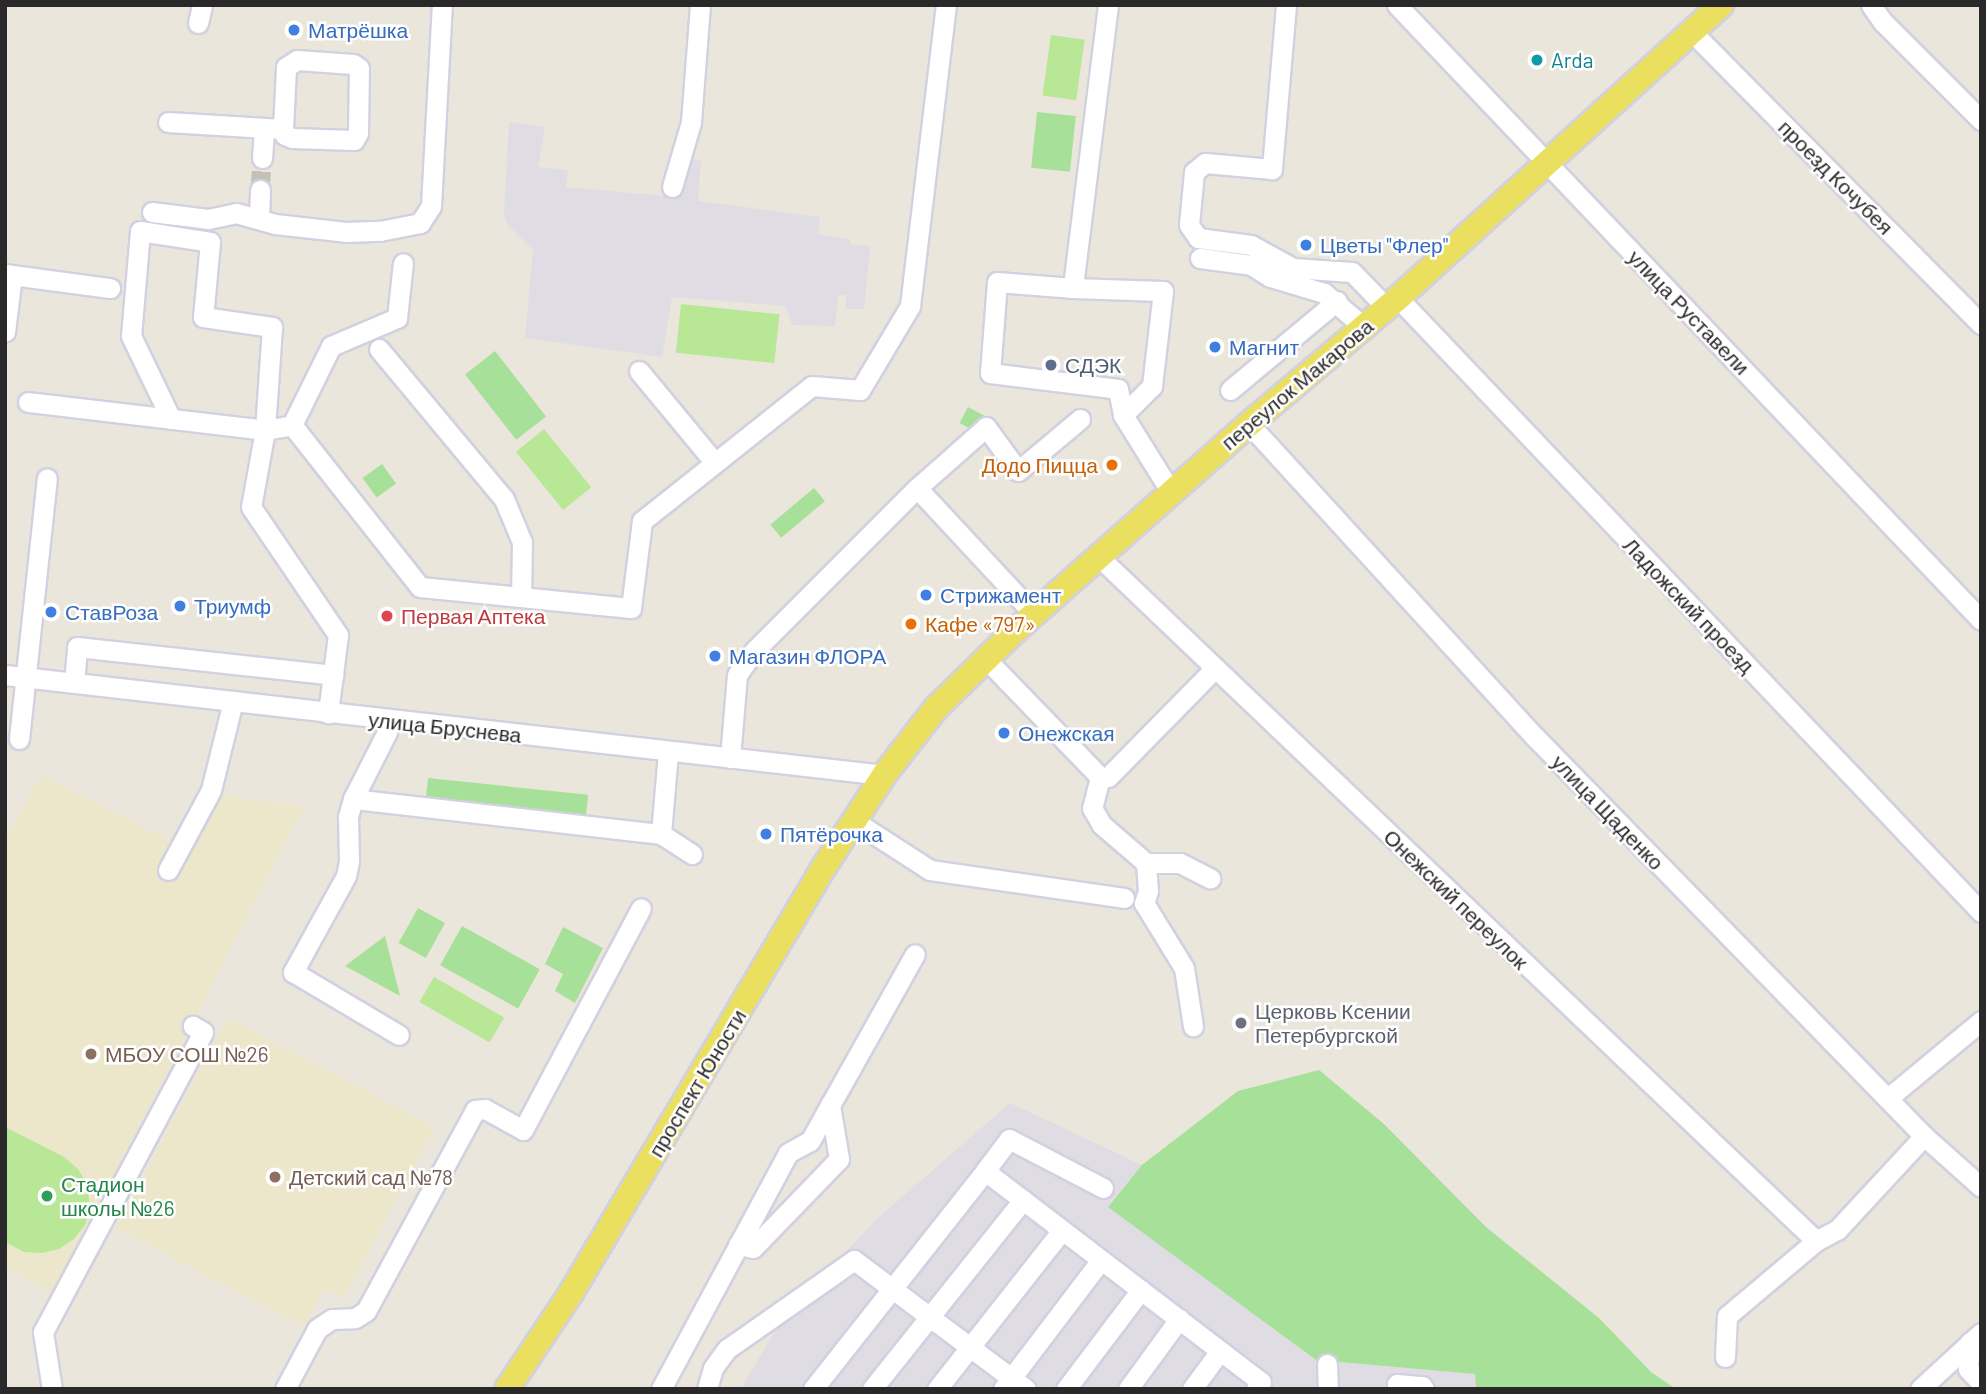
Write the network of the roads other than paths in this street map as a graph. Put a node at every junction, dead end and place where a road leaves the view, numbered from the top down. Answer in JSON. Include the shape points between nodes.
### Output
{"nodes":[{"id":1,"x":442,"y":5,"type":"edge"},
{"id":2,"x":700,"y":5,"type":"edge"},
{"id":3,"x":946,"y":5,"type":"edge"},
{"id":4,"x":1108,"y":5,"type":"edge"},
{"id":5,"x":1286,"y":5,"type":"edge"},
{"id":6,"x":1397,"y":5,"type":"edge"},
{"id":7,"x":1721,"y":5,"type":"edge"},
{"id":8,"x":1871,"y":5,"type":"edge"},
{"id":9,"x":1690,"y":30,"type":"junction"},
{"id":10,"x":1981,"y":120,"type":"edge"},
{"id":11,"x":168,"y":122,"type":"dead end"},
{"id":12,"x":273,"y":128,"type":"junction"},
{"id":13,"x":262,"y":158,"type":"tunnel mouth"},
{"id":14,"x":1547,"y":162,"type":"junction"},
{"id":15,"x":672,"y":187,"type":"dead end"},
{"id":16,"x":260,"y":190,"type":"tunnel mouth"},
{"id":17,"x":152,"y":212,"type":"dead end"},
{"id":18,"x":258,"y":219,"type":"junction"},
{"id":19,"x":1200,"y":258,"type":"dead end"},
{"id":20,"x":403,"y":263,"type":"dead end"},
{"id":21,"x":9,"y":274,"type":"edge"},
{"id":22,"x":110,"y":288,"type":"dead end"},
{"id":23,"x":1073,"y":288,"type":"junction"},
{"id":24,"x":1337,"y":301,"type":"junction"},
{"id":25,"x":1392,"y":303,"type":"junction"},
{"id":26,"x":1981,"y":324,"type":"edge"},
{"id":27,"x":1364,"y":327,"type":"junction"},
{"id":28,"x":5,"y":332,"type":"edge"},
{"id":29,"x":379,"y":349,"type":"dead end"},
{"id":30,"x":639,"y":371,"type":"dead end"},
{"id":31,"x":1230,"y":390,"type":"dead end"},
{"id":32,"x":28,"y":402,"type":"dead end"},
{"id":33,"x":1122,"y":415,"type":"junction"},
{"id":34,"x":171,"y":419,"type":"junction"},
{"id":35,"x":1080,"y":419,"type":"dead end"},
{"id":36,"x":1249,"y":424,"type":"junction"},
{"id":37,"x":292,"y":425,"type":"junction"},
{"id":38,"x":265,"y":430,"type":"junction"},
{"id":39,"x":715,"y":463,"type":"junction"},
{"id":40,"x":47,"y":478,"type":"dead end"},
{"id":41,"x":917,"y":488,"type":"junction"},
{"id":42,"x":1171,"y":492,"type":"junction"},
{"id":43,"x":1098,"y":556,"type":"junction"},
{"id":44,"x":521,"y":597,"type":"junction"},
{"id":45,"x":1034,"y":614,"type":"junction"},
{"id":46,"x":1981,"y":620,"type":"edge"},
{"id":47,"x":985,"y":658,"type":"junction"},
{"id":48,"x":1214,"y":669,"type":"junction"},
{"id":49,"x":333,"y":674,"type":"junction"},
{"id":50,"x":5,"y":675,"type":"edge"},
{"id":51,"x":27,"y":678,"type":"junction"},
{"id":52,"x":74,"y":683,"type":"junction"},
{"id":53,"x":233,"y":701,"type":"junction"},
{"id":54,"x":327,"y":713,"type":"junction"},
{"id":55,"x":388,"y":721,"type":"junction"},
{"id":56,"x":19,"y":739,"type":"dead end"},
{"id":57,"x":668,"y":752,"type":"junction"},
{"id":58,"x":730,"y":758,"type":"junction"},
{"id":59,"x":884,"y":775,"type":"junction"},
{"id":60,"x":1100,"y":777,"type":"junction"},
{"id":61,"x":353,"y":799,"type":"junction"},
{"id":62,"x":854,"y":821,"type":"junction"},
{"id":63,"x":661,"y":834,"type":"junction"},
{"id":64,"x":692,"y":854,"type":"dead end"},
{"id":65,"x":1146,"y":863,"type":"junction"},
{"id":66,"x":168,"y":870,"type":"dead end"},
{"id":67,"x":1210,"y":878,"type":"dead end"},
{"id":68,"x":1125,"y":898,"type":"dead end"},
{"id":69,"x":641,"y":908,"type":"dead end"},
{"id":70,"x":1981,"y":912,"type":"edge"},
{"id":71,"x":915,"y":954,"type":"dead end"},
{"id":72,"x":1981,"y":1021,"type":"edge"},
{"id":73,"x":193,"y":1026,"type":"dead end"},
{"id":74,"x":1193,"y":1026,"type":"dead end"},
{"id":75,"x":399,"y":1035,"type":"dead end"},
{"id":76,"x":1888,"y":1098,"type":"junction"},
{"id":77,"x":830,"y":1105,"type":"junction"},
{"id":78,"x":1924,"y":1136,"type":"junction"},
{"id":79,"x":985,"y":1171,"type":"junction"},
{"id":80,"x":1981,"y":1187,"type":"edge"},
{"id":81,"x":1103,"y":1188,"type":"dead end"},
{"id":82,"x":1023,"y":1200,"type":"junction"},
{"id":83,"x":1062,"y":1230,"type":"junction"},
{"id":84,"x":1816,"y":1241,"type":"junction"},
{"id":85,"x":738,"y":1245,"type":"junction"},
{"id":86,"x":1101,"y":1259,"type":"junction"},
{"id":87,"x":893,"y":1289,"type":"junction"},
{"id":88,"x":1141,"y":1290,"type":"junction"},
{"id":89,"x":930,"y":1316,"type":"junction"},
{"id":90,"x":1179,"y":1319,"type":"junction"},
{"id":91,"x":1975,"y":1338,"type":"edge"},
{"id":92,"x":970,"y":1347,"type":"junction"},
{"id":93,"x":1220,"y":1351,"type":"junction"},
{"id":94,"x":1725,"y":1357,"type":"dead end"},
{"id":95,"x":1327,"y":1364,"type":"dead end"},
{"id":96,"x":1981,"y":1383,"type":"edge"},
{"id":97,"x":1013,"y":1385,"type":"edge"},
{"id":98,"x":52,"y":1389,"type":"edge"},
{"id":99,"x":285,"y":1389,"type":"edge"},
{"id":100,"x":507,"y":1389,"type":"edge"},
{"id":101,"x":661,"y":1389,"type":"edge"},
{"id":102,"x":707,"y":1389,"type":"edge"},
{"id":103,"x":813,"y":1389,"type":"edge"},
{"id":104,"x":872,"y":1389,"type":"edge"},
{"id":105,"x":937,"y":1389,"type":"edge"},
{"id":106,"x":1066,"y":1389,"type":"edge"},
{"id":107,"x":1128,"y":1389,"type":"edge"},
{"id":108,"x":1192,"y":1389,"type":"edge"},
{"id":109,"x":1256,"y":1389,"type":"edge"},
{"id":110,"x":1328,"y":1389,"type":"edge"},
{"id":111,"x":1397,"y":1389,"type":"edge"},
{"id":112,"x":1424,"y":1389,"type":"edge"},
{"id":113,"x":1920,"y":1389,"type":"edge"}],
"edges":[{"from":1,"to":18,"type":"street","via":[[431,206],[425,219],[403,228],[346,232]]},
{"from":2,"to":15,"type":"street","via":[[691,122]]},
{"from":3,"to":39,"type":"street","via":[[910,306],[860,390],[811,386]]},
{"from":4,"to":23,"type":"street"},
{"from":5,"to":25,"type":"street","name":"Ладожский проезд","via":[[1272,169],[1205,163],[1195,172],[1189,225],[1198,238],[1251,245],[1293,268],[1352,272]]},
{"from":6,"to":14,"type":"street","name":"улица Руставели"},
{"from":7,"to":9,"type":"main road","name":"переулок Макарова"},
{"from":8,"to":10,"type":"street","via":[[1882,22]]},
{"from":9,"to":14,"type":"main road","name":"переулок Макарова"},
{"from":9,"to":26,"type":"street","name":"проезд Кочубея"},
{"from":11,"to":12,"type":"street"},
{"from":12,"to":12,"type":"street","via":[[291,61],[357,65],[361,72],[354,140],[292,138]]},
{"from":12,"to":13,"type":"street"},
{"from":14,"to":25,"type":"main road","name":"переулок Макарова"},
{"from":14,"to":46,"type":"street","name":"улица Руставели"},
{"from":16,"to":18,"type":"street"},
{"from":17,"to":18,"type":"street","via":[[208,219],[236,214]]},
{"from":19,"to":24,"type":"street","via":[[1251,265],[1270,277]]},
{"from":20,"to":37,"type":"street","via":[[397,318],[331,346]]},
{"from":21,"to":22,"type":"street"},
{"from":21,"to":28,"type":"street"},
{"from":23,"to":33,"type":"street","via":[[1163,291],[1152,386]]},
{"from":23,"to":33,"type":"street","via":[[997,282],[990,373],[1118,388]]},
{"from":24,"to":27,"type":"street"},
{"from":24,"to":31,"type":"street"},
{"from":25,"to":27,"type":"main road","name":"переулок Макарова"},
{"from":25,"to":70,"type":"street","name":"Ладожский проезд"},
{"from":27,"to":36,"type":"main road","name":"переулок Макарова"},
{"from":29,"to":44,"type":"street","via":[[504,499],[522,542]]},
{"from":30,"to":39,"type":"street"},
{"from":32,"to":34,"type":"street"},
{"from":33,"to":42,"type":"street"},
{"from":34,"to":38,"type":"street"},
{"from":34,"to":38,"type":"street","via":[[131,336],[140,231],[209,242],[203,317],[272,327]]},
{"from":35,"to":41,"type":"street","via":[[1018,471],[986,427]]},
{"from":36,"to":42,"type":"main road","name":"переулок Макарова"},
{"from":36,"to":76,"type":"street","name":"улица Щаденко","via":[[1535,737]]},
{"from":37,"to":38,"type":"street"},
{"from":37,"to":44,"type":"street","via":[[420,587]]},
{"from":38,"to":49,"type":"street","via":[[251,507],[338,635]]},
{"from":39,"to":44,"type":"street","via":[[642,521],[631,608]]},
{"from":40,"to":51,"type":"street"},
{"from":41,"to":45,"type":"street"},
{"from":41,"to":58,"type":"street","via":[[744,664],[737,675]]},
{"from":42,"to":43,"type":"main road","name":"переулок Макарова"},
{"from":43,"to":45,"type":"main road","name":"переулок Макарова"},
{"from":43,"to":48,"type":"street","name":"Онежский переулок"},
{"from":45,"to":47,"type":"main road","name":"переулок Макарова"},
{"from":47,"to":59,"type":"main road","name":"переулок Макарова","via":[[936,708]]},
{"from":47,"to":60,"type":"street"},
{"from":48,"to":60,"type":"street","via":[[1108,777]]},
{"from":48,"to":84,"type":"street","name":"Онежский переулок"},
{"from":49,"to":52,"type":"street","via":[[78,646]]},
{"from":49,"to":54,"type":"street"},
{"from":50,"to":51,"type":"street","name":"улица Бруснева"},
{"from":51,"to":52,"type":"street","name":"улица Бруснева"},
{"from":51,"to":56,"type":"street"},
{"from":52,"to":53,"type":"street","name":"улица Бруснева"},
{"from":53,"to":54,"type":"street","name":"улица Бруснева"},
{"from":53,"to":66,"type":"street","via":[[211,790]]},
{"from":54,"to":55,"type":"street","name":"улица Бруснева"},
{"from":55,"to":57,"type":"street","name":"улица Бруснева"},
{"from":55,"to":61,"type":"street","via":[[387,733]]},
{"from":57,"to":58,"type":"street","name":"улица Бруснева"},
{"from":57,"to":63,"type":"street"},
{"from":58,"to":59,"type":"street","name":"улица Бруснева"},
{"from":59,"to":62,"type":"main road","name":"проспект Юности"},
{"from":60,"to":65,"type":"street","via":[[1092,808],[1102,825]]},
{"from":61,"to":63,"type":"street"},
{"from":61,"to":75,"type":"street","via":[[346,876],[293,972]]},
{"from":62,"to":68,"type":"street","via":[[930,870]]},
{"from":62,"to":100,"type":"main road","name":"проспект Юности","via":[[579,1281]]},
{"from":63,"to":64,"type":"street"},
{"from":65,"to":67,"type":"street","via":[[1180,863]]},
{"from":65,"to":74,"type":"street","via":[[1144,903],[1184,968]]},
{"from":69,"to":99,"type":"street","via":[[523,1130],[485,1109],[475,1110],[366,1311],[317,1329]]},
{"from":71,"to":77,"type":"street"},
{"from":72,"to":76,"type":"street"},
{"from":73,"to":98,"type":"street","via":[[203,1032],[43,1332]]},
{"from":76,"to":78,"type":"street","name":"улица Щаденко"},
{"from":77,"to":85,"type":"street","via":[[810,1141],[788,1153]]},
{"from":77,"to":85,"type":"street","via":[[839,1159],[753,1248]]},
{"from":78,"to":80,"type":"street","name":"улица Щаденко"},
{"from":78,"to":84,"type":"street","via":[[1837,1230]]},
{"from":79,"to":81,"type":"street","via":[[1009,1139]]},
{"from":79,"to":82,"type":"street"},
{"from":79,"to":87,"type":"street"},
{"from":82,"to":83,"type":"street"},
{"from":82,"to":89,"type":"street"},
{"from":83,"to":86,"type":"street"},
{"from":83,"to":92,"type":"street"},
{"from":84,"to":94,"type":"street","via":[[1727,1316]]},
{"from":85,"to":101,"type":"street"},
{"from":86,"to":88,"type":"street"},
{"from":86,"to":97,"type":"street"},
{"from":87,"to":89,"type":"street"},
{"from":87,"to":102,"type":"street","via":[[854,1260],[727,1349],[713,1368]]},
{"from":87,"to":103,"type":"street"},
{"from":88,"to":90,"type":"street"},
{"from":88,"to":106,"type":"street"},
{"from":89,"to":92,"type":"street"},
{"from":89,"to":104,"type":"street"},
{"from":90,"to":93,"type":"street"},
{"from":90,"to":107,"type":"street"},
{"from":91,"to":96,"type":"street","via":[[1968,1369]]},
{"from":91,"to":113,"type":"street"},
{"from":92,"to":97,"type":"street"},
{"from":92,"to":105,"type":"street"},
{"from":93,"to":108,"type":"street"},
{"from":93,"to":109,"type":"street","via":[[1261,1382]]},
{"from":95,"to":110,"type":"street"},
{"from":111,"to":112,"type":"street","via":[[1397,1384]]}]}
